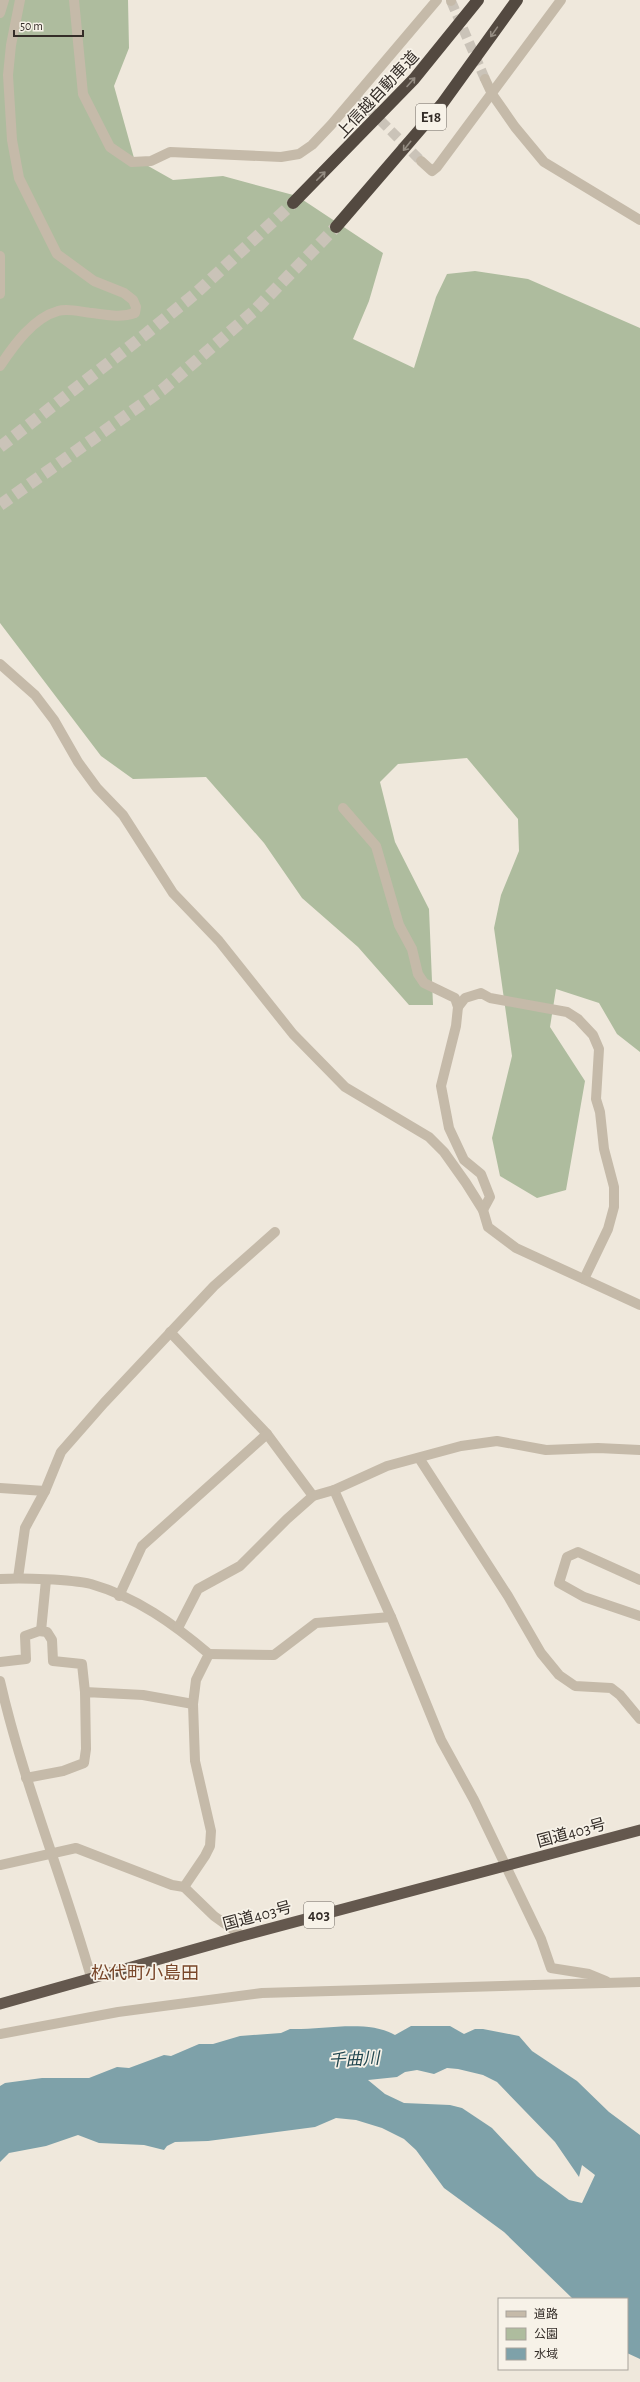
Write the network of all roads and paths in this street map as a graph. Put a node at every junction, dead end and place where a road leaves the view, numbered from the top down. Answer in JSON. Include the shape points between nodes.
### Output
{"nodes":[{"id":1,"x":4,"y":0,"type":"edge"},
{"id":2,"x":20,"y":0,"type":"edge"},
{"id":3,"x":74,"y":0,"type":"edge"},
{"id":4,"x":437,"y":0,"type":"edge"},
{"id":5,"x":478,"y":0,"type":"edge"},
{"id":6,"x":517,"y":0,"type":"edge"},
{"id":7,"x":561,"y":0,"type":"edge"},
{"id":8,"x":0,"y":13,"type":"edge"},
{"id":9,"x":485,"y":79,"type":"tunnel mouth"},
{"id":10,"x":492,"y":94,"type":"junction"},
{"id":11,"x":421,"y":161,"type":"tunnel mouth"},
{"id":12,"x":293,"y":203,"type":"tunnel mouth"},
{"id":13,"x":640,"y":220,"type":"edge"},
{"id":14,"x":336,"y":227,"type":"tunnel mouth"},
{"id":15,"x":0,"y":256,"type":"edge"},
{"id":16,"x":0,"y":294,"type":"edge"},
{"id":17,"x":0,"y":366,"type":"edge"},
{"id":18,"x":0,"y":664,"type":"edge"},
{"id":19,"x":343,"y":808,"type":"dead end"},
{"id":20,"x":458,"y":1007,"type":"junction"},
{"id":21,"x":483,"y":1210,"type":"junction"},
{"id":22,"x":275,"y":1232,"type":"dead end"},
{"id":23,"x":584,"y":1279,"type":"junction"},
{"id":24,"x":640,"y":1305,"type":"edge"},
{"id":25,"x":170,"y":1332,"type":"junction"},
{"id":26,"x":267,"y":1434,"type":"junction"},
{"id":27,"x":640,"y":1450,"type":"edge"},
{"id":28,"x":419,"y":1458,"type":"junction"},
{"id":29,"x":0,"y":1488,"type":"edge"},
{"id":30,"x":334,"y":1490,"type":"junction"},
{"id":31,"x":45,"y":1491,"type":"junction"},
{"id":32,"x":313,"y":1496,"type":"junction"},
{"id":33,"x":18,"y":1578,"type":"junction"},
{"id":34,"x":0,"y":1579,"type":"edge"},
{"id":35,"x":46,"y":1580,"type":"junction"},
{"id":36,"x":640,"y":1580,"type":"edge"},
{"id":37,"x":119,"y":1596,"type":"junction"},
{"id":38,"x":640,"y":1616,"type":"edge"},
{"id":39,"x":391,"y":1617,"type":"junction"},
{"id":40,"x":178,"y":1628,"type":"junction"},
{"id":41,"x":41,"y":1632,"type":"junction"},
{"id":42,"x":209,"y":1654,"type":"junction"},
{"id":43,"x":0,"y":1662,"type":"edge"},
{"id":44,"x":0,"y":1681,"type":"edge"},
{"id":45,"x":86,"y":1692,"type":"junction"},
{"id":46,"x":2,"y":1699,"type":"edge"},
{"id":47,"x":193,"y":1704,"type":"junction"},
{"id":48,"x":640,"y":1719,"type":"edge"},
{"id":49,"x":26,"y":1778,"type":"junction"},
{"id":50,"x":640,"y":1830,"type":"edge"},
{"id":51,"x":50,"y":1853,"type":"junction"},
{"id":52,"x":0,"y":1865,"type":"edge"},
{"id":53,"x":504,"y":1866,"type":"junction"},
{"id":54,"x":184,"y":1887,"type":"junction"},
{"id":55,"x":242,"y":1936,"type":"junction"},
{"id":56,"x":92,"y":1977,"type":"junction"},
{"id":57,"x":640,"y":1982,"type":"edge"},
{"id":58,"x":609,"y":1983,"type":"junction"},
{"id":59,"x":0,"y":2004,"type":"edge"},
{"id":60,"x":0,"y":2034,"type":"edge"}],
"edges":[{"from":1,"to":8,"type":"street"},
{"from":2,"to":17,"type":"street","via":[[8,75],[12,140],[19,178],[58,254],[94,281],[124,292],[133,300],[136,308],[135,313],[127,316],[72,311],[59,311],[49,315],[27,332]]},
{"from":3,"to":4,"type":"street","via":[[83,94],[110,147],[132,162],[151,160],[170,152],[281,157],[299,154],[312,145],[357,97]]},
{"from":12,"to":5,"type":"highway","name":"上信越自動車道","number":"E18","one_way":true,"via":[[414,80]]},
{"from":6,"to":14,"type":"highway","number":"E18","one_way":true,"via":[[442,104]]},
{"from":7,"to":10,"type":"street"},
{"from":9,"to":10,"type":"street"},
{"from":10,"to":11,"type":"street","via":[[437,167],[432,171]]},
{"from":10,"to":13,"type":"street","via":[[544,162]]},
{"from":15,"to":16,"type":"street"},
{"from":18,"to":21,"type":"street","via":[[35,695],[54,720],[78,762],[123,815],[173,893],[219,941],[293,1034],[345,1087],[429,1137],[444,1152]]},
{"from":19,"to":20,"type":"street","via":[[376,846],[399,925],[412,949],[418,974],[424,983],[455,998]]},
{"from":20,"to":21,"type":"street","via":[[456,1026],[441,1086],[449,1128],[464,1160],[482,1174],[490,1197]]},
{"from":20,"to":23,"type":"street","via":[[465,998],[481,993],[490,998],[566,1012],[578,1019],[593,1035],[599,1049],[596,1099],[614,1187],[614,1207],[608,1229]]},
{"from":21,"to":23,"type":"street","via":[[488,1227],[516,1248]]},
{"from":22,"to":25,"type":"street","via":[[214,1286]]},
{"from":23,"to":24,"type":"street"},
{"from":25,"to":26,"type":"street"},
{"from":25,"to":31,"type":"street","via":[[61,1452]]},
{"from":26,"to":32,"type":"street"},
{"from":26,"to":37,"type":"street","via":[[142,1546]]},
{"from":27,"to":28,"type":"street","via":[[546,1450],[497,1441],[461,1446]]},
{"from":28,"to":30,"type":"street","via":[[387,1466]]},
{"from":28,"to":48,"type":"street","via":[[508,1596],[541,1653],[559,1675],[575,1686],[611,1688]]},
{"from":29,"to":31,"type":"street"},
{"from":30,"to":32,"type":"street"},
{"from":30,"to":39,"type":"street"},
{"from":31,"to":33,"type":"street","via":[[24,1528]]},
{"from":32,"to":40,"type":"street","via":[[287,1518],[240,1566],[198,1589]]},
{"from":33,"to":34,"type":"street"},
{"from":33,"to":35,"type":"street"},
{"from":35,"to":37,"type":"street","via":[[91,1584]]},
{"from":35,"to":41,"type":"street"},
{"from":36,"to":38,"type":"street","via":[[578,1552],[567,1557],[559,1583],[584,1597]]},
{"from":37,"to":40,"type":"street","via":[[143,1605]]},
{"from":39,"to":42,"type":"street","via":[[316,1623],[274,1655]]},
{"from":39,"to":53,"type":"street","via":[[441,1740],[474,1800]]},
{"from":40,"to":42,"type":"street"},
{"from":41,"to":43,"type":"street","via":[[25,1636],[26,1659]]},
{"from":41,"to":45,"type":"street","via":[[47,1632],[52,1640],[53,1660],[82,1664]]},
{"from":42,"to":47,"type":"street","via":[[196,1680]]},
{"from":44,"to":46,"type":"street"},
{"from":45,"to":47,"type":"street","via":[[143,1695]]},
{"from":45,"to":49,"type":"street","via":[[84,1763],[63,1771]]},
{"from":46,"to":49,"type":"street"},
{"from":47,"to":54,"type":"street","via":[[195,1761],[211,1831],[210,1846]]},
{"from":49,"to":51,"type":"street"},
{"from":50,"to":53,"type":"highway","name":"国道403号","number":"403"},
{"from":51,"to":52,"type":"street"},
{"from":51,"to":54,"type":"street","via":[[76,1848],[172,1885]]},
{"from":51,"to":56,"type":"street"},
{"from":53,"to":55,"type":"highway","name":"国道403号","number":"403"},
{"from":53,"to":58,"type":"street","via":[[541,1939],[551,1968],[589,1974]]},
{"from":54,"to":55,"type":"street","via":[[214,1916]]},
{"from":55,"to":56,"type":"highway","name":"国道403号","number":"403"},
{"from":56,"to":59,"type":"highway","name":"国道403号","number":"403"},
{"from":57,"to":58,"type":"street"},
{"from":58,"to":60,"type":"street","via":[[262,1993],[118,2012]]}]}
